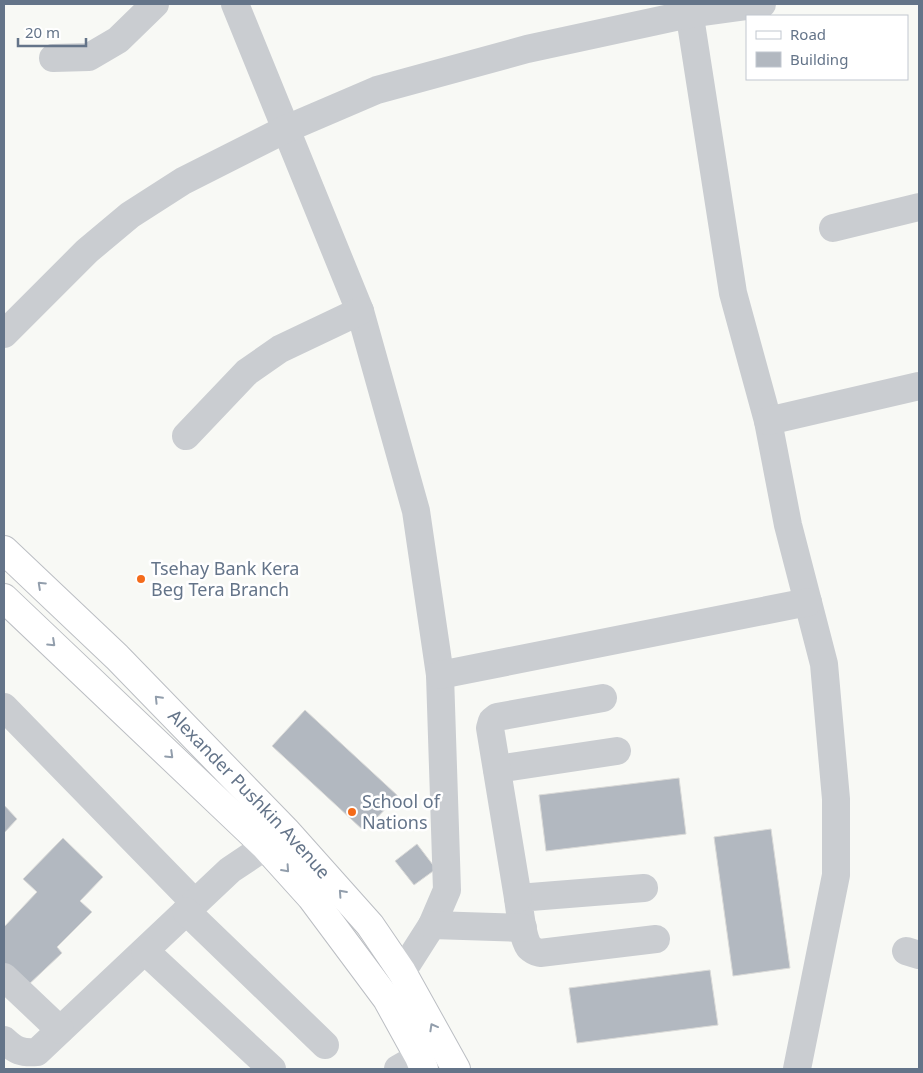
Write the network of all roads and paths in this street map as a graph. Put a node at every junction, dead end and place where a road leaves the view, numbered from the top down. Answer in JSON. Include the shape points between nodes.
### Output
{"nodes":[{"id":1,"x":155,"y":4,"type":"edge"},
{"id":2,"x":235,"y":4,"type":"edge"},
{"id":3,"x":762,"y":4,"type":"edge"},
{"id":4,"x":689,"y":9,"type":"edge"},
{"id":5,"x":53,"y":58,"type":"dead end"},
{"id":6,"x":286,"y":130,"type":"junction"},
{"id":7,"x":919,"y":208,"type":"edge"},
{"id":8,"x":833,"y":228,"type":"dead end"},
{"id":9,"x":360,"y":312,"type":"junction"},
{"id":10,"x":4,"y":334,"type":"edge"},
{"id":11,"x":919,"y":386,"type":"edge"},
{"id":12,"x":768,"y":421,"type":"junction"},
{"id":13,"x":186,"y":436,"type":"dead end"},
{"id":14,"x":4,"y":550,"type":"edge"},
{"id":15,"x":808,"y":602,"type":"junction"},
{"id":16,"x":6,"y":606,"type":"edge"},
{"id":17,"x":440,"y":674,"type":"junction"},
{"id":18,"x":603,"y":698,"type":"dead end"},
{"id":19,"x":4,"y":707,"type":"edge"},
{"id":20,"x":617,"y":751,"type":"dead end"},
{"id":21,"x":497,"y":769,"type":"junction"},
{"id":22,"x":276,"y":839,"type":"junction"},
{"id":23,"x":644,"y":888,"type":"dead end"},
{"id":24,"x":518,"y":898,"type":"junction"},
{"id":25,"x":191,"y":907,"type":"junction"},
{"id":26,"x":432,"y":925,"type":"junction"},
{"id":27,"x":523,"y":928,"type":"junction"},
{"id":28,"x":656,"y":939,"type":"dead end"},
{"id":29,"x":144,"y":950,"type":"junction"},
{"id":30,"x":402,"y":972,"type":"junction"},
{"id":31,"x":4,"y":977,"type":"edge"},
{"id":32,"x":60,"y":1030,"type":"junction"},
{"id":33,"x":4,"y":1040,"type":"edge"},
{"id":34,"x":325,"y":1045,"type":"dead end"},
{"id":35,"x":414,"y":1065,"type":"edge"},
{"id":36,"x":272,"y":1069,"type":"edge"},
{"id":37,"x":456,"y":1069,"type":"edge"},
{"id":38,"x":797,"y":1069,"type":"edge"}],
"edges":[{"from":1,"to":5,"type":"street","via":[[118,40],[88,57]]},
{"from":2,"to":6,"type":"street"},
{"from":3,"to":4,"type":"street"},
{"from":4,"to":6,"type":"street","via":[[377,90]]},
{"from":4,"to":12,"type":"street","via":[[732,293]]},
{"from":6,"to":9,"type":"street"},
{"from":6,"to":10,"type":"street","via":[[183,182],[130,215],[87,251]]},
{"from":7,"to":8,"type":"street"},
{"from":9,"to":13,"type":"street","via":[[280,349],[247,372]]},
{"from":9,"to":17,"type":"street","via":[[416,511]]},
{"from":11,"to":12,"type":"street"},
{"from":12,"to":15,"type":"street","via":[[788,525]]},
{"from":22,"to":14,"type":"main road","name":"Alexander Pushkin Avenue","one_way":true,"via":[[117,657]]},
{"from":15,"to":17,"type":"street"},
{"from":15,"to":38,"type":"street","via":[[824,664],[836,799],[836,875]]},
{"from":16,"to":22,"type":"main road","name":"Alexander Pushkin Avenue","one_way":true},
{"from":17,"to":26,"type":"street","via":[[446,890]]},
{"from":18,"to":21,"type":"street","via":[[497,717],[490,728]]},
{"from":19,"to":25,"type":"street"},
{"from":20,"to":21,"type":"street"},
{"from":21,"to":24,"type":"street"},
{"from":22,"to":25,"type":"street","via":[[230,870]]},
{"from":30,"to":22,"type":"main road","name":"Alexander Pushkin Avenue","one_way":true,"via":[[370,924]]},
{"from":22,"to":35,"type":"main road","name":"Alexander Pushkin Avenue","one_way":true,"via":[[311,897],[388,999]]},
{"from":23,"to":24,"type":"street"},
{"from":24,"to":27,"type":"street"},
{"from":25,"to":29,"type":"street"},
{"from":25,"to":34,"type":"street"},
{"from":26,"to":27,"type":"street"},
{"from":26,"to":30,"type":"street"},
{"from":27,"to":28,"type":"street","via":[[528,946],[540,953]]},
{"from":29,"to":32,"type":"street"},
{"from":29,"to":36,"type":"street"},
{"from":37,"to":30,"type":"main road","name":"Alexander Pushkin Avenue","one_way":true},
{"from":31,"to":32,"type":"street"},
{"from":32,"to":33,"type":"street","via":[[37,1052],[23,1052]]}]}
